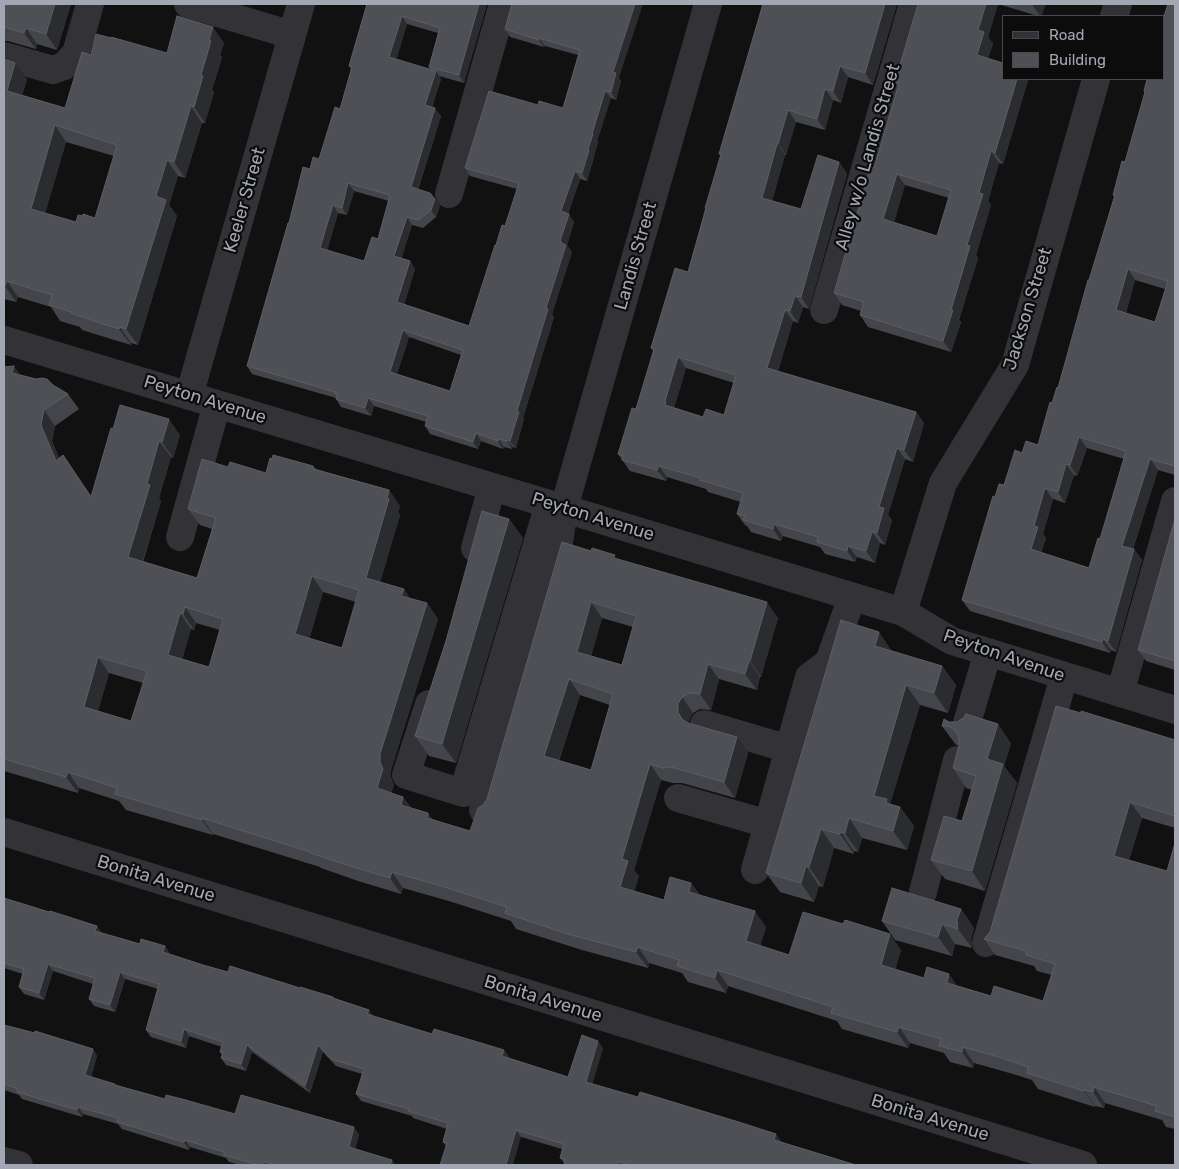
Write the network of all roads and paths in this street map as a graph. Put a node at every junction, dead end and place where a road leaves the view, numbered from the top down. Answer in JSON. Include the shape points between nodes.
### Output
{"nodes":[{"id":1,"x":90,"y":4,"type":"edge"},
{"id":2,"x":188,"y":4,"type":"edge"},
{"id":3,"x":301,"y":4,"type":"edge"},
{"id":4,"x":503,"y":4,"type":"edge"},
{"id":5,"x":708,"y":4,"type":"edge"},
{"id":6,"x":913,"y":4,"type":"edge"},
{"id":7,"x":292,"y":35,"type":"junction"},
{"id":8,"x":4,"y":56,"type":"edge"},
{"id":9,"x":1096,"y":80,"type":"edge"},
{"id":10,"x":449,"y":194,"type":"dead end"},
{"id":11,"x":824,"y":310,"type":"dead end"},
{"id":12,"x":4,"y":340,"type":"edge"},
{"id":13,"x":189,"y":396,"type":"junction"},
{"id":14,"x":217,"y":404,"type":"junction"},
{"id":15,"x":492,"y":487,"type":"junction"},
{"id":16,"x":1175,"y":501,"type":"edge"},
{"id":17,"x":557,"y":506,"type":"junction"},
{"id":18,"x":180,"y":537,"type":"dead end"},
{"id":19,"x":468,"y":571,"type":"edge"},
{"id":20,"x":852,"y":596,"type":"junction"},
{"id":21,"x":903,"y":612,"type":"junction"},
{"id":22,"x":988,"y":652,"type":"junction"},
{"id":23,"x":1064,"y":677,"type":"junction"},
{"id":24,"x":436,"y":683,"type":"edge"},
{"id":25,"x":1120,"y":693,"type":"junction"},
{"id":26,"x":1175,"y":710,"type":"edge"},
{"id":27,"x":704,"y":724,"type":"dead end"},
{"id":28,"x":966,"y":726,"type":"edge"},
{"id":29,"x":789,"y":749,"type":"junction"},
{"id":30,"x":957,"y":760,"type":"edge"},
{"id":31,"x":678,"y":798,"type":"edge"},
{"id":32,"x":482,"y":810,"type":"edge"},
{"id":33,"x":768,"y":824,"type":"junction"},
{"id":34,"x":4,"y":832,"type":"edge"},
{"id":35,"x":755,"y":870,"type":"dead end"},
{"id":36,"x":922,"y":892,"type":"dead end"},
{"id":37,"x":986,"y":943,"type":"dead end"},
{"id":38,"x":4,"y":1161,"type":"edge"},
{"id":39,"x":19,"y":1165,"type":"edge"},
{"id":40,"x":1083,"y":1165,"type":"edge"}],
"edges":[{"from":1,"to":8,"type":"street","via":[[76,53],[64,66],[52,70]]},
{"from":2,"to":7,"type":"street"},
{"from":3,"to":7,"type":"street","name":"Keeler Street"},
{"from":4,"to":10,"type":"street"},
{"from":5,"to":17,"type":"street","name":"Landis Street"},
{"from":6,"to":11,"type":"street","name":"Alley w/o Landis Street"},
{"from":7,"to":13,"type":"street","name":"Keeler Street"},
{"from":9,"to":21,"type":"street","name":"Jackson Street","via":[[1015,365],[943,483]]},
{"from":12,"to":13,"type":"street","name":"Peyton Avenue"},
{"from":13,"to":14,"type":"street","name":"Peyton Avenue"},
{"from":14,"to":15,"type":"street","name":"Peyton Avenue"},
{"from":14,"to":18,"type":"street"},
{"from":15,"to":17,"type":"street","name":"Peyton Avenue"},
{"from":15,"to":19,"type":"street"},
{"from":16,"to":25,"type":"street"},
{"from":17,"to":20,"type":"street","name":"Peyton Avenue"},
{"from":17,"to":24,"type":"street","via":[[464,792],[406,775]]},
{"from":17,"to":32,"type":"street","via":[[557,557]]},
{"from":20,"to":21,"type":"street","name":"Peyton Avenue"},
{"from":20,"to":29,"type":"street","via":[[829,662],[809,677]]},
{"from":21,"to":22,"type":"street","name":"Peyton Avenue","via":[[952,642]]},
{"from":22,"to":23,"type":"street","name":"Peyton Avenue"},
{"from":22,"to":28,"type":"street"},
{"from":23,"to":25,"type":"street","name":"Peyton Avenue"},
{"from":23,"to":37,"type":"street"},
{"from":25,"to":26,"type":"street","name":"Peyton Avenue"},
{"from":27,"to":29,"type":"street"},
{"from":29,"to":33,"type":"street"},
{"from":30,"to":36,"type":"street"},
{"from":31,"to":33,"type":"street"},
{"from":33,"to":35,"type":"street"},
{"from":34,"to":40,"type":"street","name":"Bonita Avenue"},
{"from":38,"to":39,"type":"street"}]}
